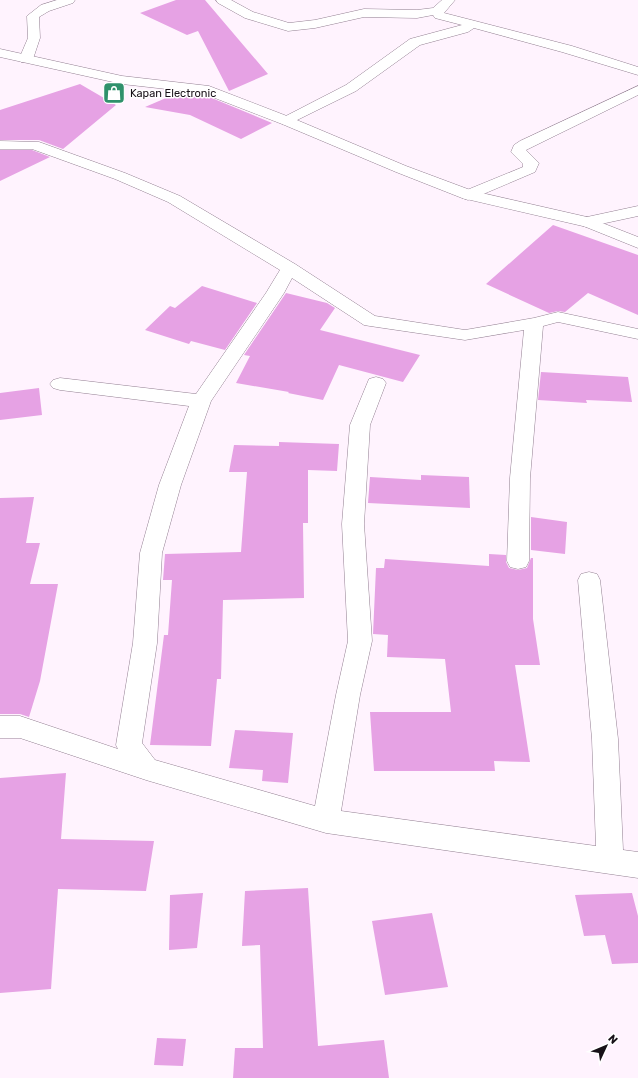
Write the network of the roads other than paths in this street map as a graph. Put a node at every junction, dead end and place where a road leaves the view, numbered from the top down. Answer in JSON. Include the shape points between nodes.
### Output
{"nodes":[{"id":1,"x":69,"y":0,"type":"edge"},
{"id":2,"x":222,"y":0,"type":"edge"},
{"id":3,"x":449,"y":0,"type":"edge"},
{"id":4,"x":437,"y":12,"type":"junction"},
{"id":5,"x":471,"y":24,"type":"junction"},
{"id":6,"x":0,"y":53,"type":"edge"},
{"id":7,"x":26,"y":59,"type":"junction"},
{"id":8,"x":638,"y":71,"type":"edge"},
{"id":9,"x":638,"y":90,"type":"edge"},
{"id":10,"x":287,"y":121,"type":"junction"},
{"id":11,"x":0,"y":145,"type":"edge"},
{"id":12,"x":468,"y":195,"type":"junction"},
{"id":13,"x":638,"y":211,"type":"edge"},
{"id":14,"x":587,"y":222,"type":"junction"},
{"id":15,"x":638,"y":243,"type":"edge"},
{"id":16,"x":289,"y":268,"type":"junction"},
{"id":17,"x":534,"y":323,"type":"junction"},
{"id":18,"x":638,"y":334,"type":"edge"},
{"id":19,"x":376,"y":383,"type":"dead end"},
{"id":20,"x":60,"y":384,"type":"dead end"},
{"id":21,"x":201,"y":401,"type":"junction"},
{"id":22,"x":518,"y":561,"type":"dead end"},
{"id":23,"x":589,"y":580,"type":"dead end"},
{"id":24,"x":0,"y":727,"type":"edge"},
{"id":25,"x":146,"y":769,"type":"junction"},
{"id":26,"x":326,"y":822,"type":"junction"},
{"id":27,"x":610,"y":861,"type":"junction"},
{"id":28,"x":638,"y":864,"type":"edge"}],
"edges":[{"from":1,"to":7,"type":"street","via":[[45,8],[33,16],[34,38]]},
{"from":2,"to":4,"type":"street","via":[[248,15],[288,27],[364,13]]},
{"from":3,"to":4,"type":"street"},
{"from":4,"to":5,"type":"street"},
{"from":5,"to":8,"type":"street","via":[[568,49]]},
{"from":5,"to":10,"type":"street","via":[[464,29],[415,42],[351,88]]},
{"from":6,"to":7,"type":"street"},
{"from":7,"to":10,"type":"street","via":[[122,80],[204,89]]},
{"from":9,"to":12,"type":"street","via":[[525,144],[518,152],[531,163],[530,169]]},
{"from":10,"to":12,"type":"street"},
{"from":11,"to":16,"type":"street","via":[[34,145],[120,176],[174,199]]},
{"from":12,"to":14,"type":"street"},
{"from":13,"to":14,"type":"street"},
{"from":14,"to":15,"type":"street"},
{"from":16,"to":17,"type":"street","via":[[370,321],[465,335]]},
{"from":16,"to":21,"type":"street","via":[[275,293]]},
{"from":17,"to":18,"type":"street","via":[[558,317]]},
{"from":17,"to":22,"type":"street","via":[[520,478]]},
{"from":19,"to":26,"type":"street","via":[[360,425],[353,524],[360,641]]},
{"from":20,"to":21,"type":"street"},
{"from":21,"to":25,"type":"street","via":[[170,485],[151,553],[145,643],[129,745]]},
{"from":23,"to":27,"type":"street","via":[[606,739]]},
{"from":24,"to":25,"type":"street","via":[[20,727]]},
{"from":25,"to":26,"type":"street"},
{"from":26,"to":27,"type":"street"},
{"from":27,"to":28,"type":"street"}]}
